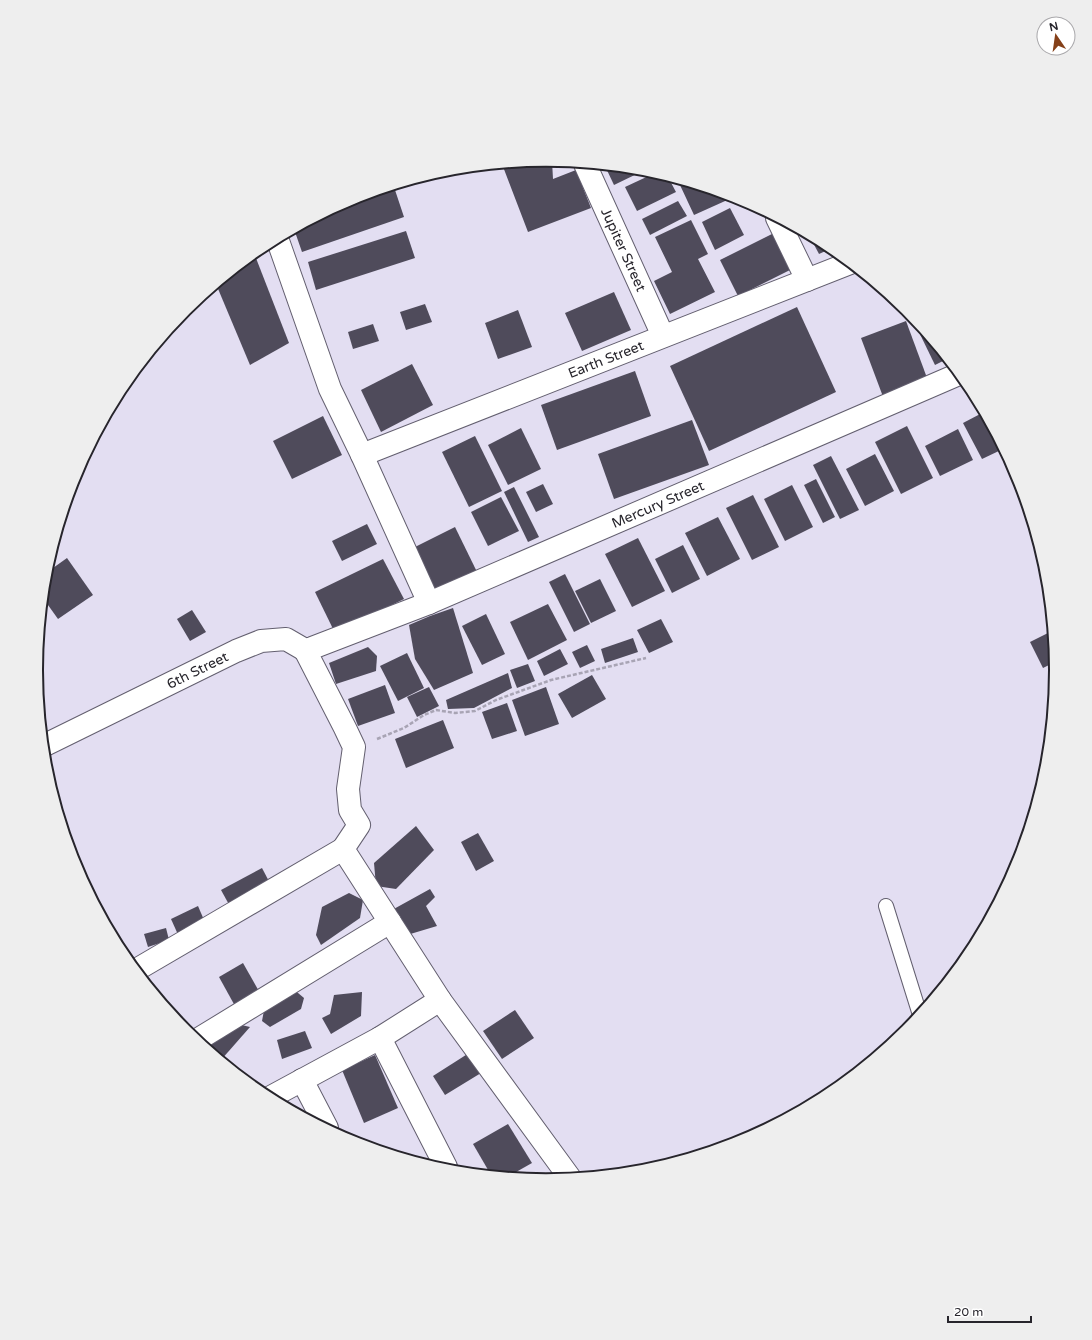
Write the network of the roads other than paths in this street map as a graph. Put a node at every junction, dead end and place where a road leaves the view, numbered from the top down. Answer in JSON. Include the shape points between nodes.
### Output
{"nodes":[{"id":1,"x":587,"y":169,"type":"edge"},
{"id":2,"x":781,"y":225,"type":"edge"},
{"id":3,"x":279,"y":244,"type":"edge"},
{"id":4,"x":844,"y":265,"type":"edge"},
{"id":5,"x":807,"y":280,"type":"junction"},
{"id":6,"x":663,"y":336,"type":"junction"},
{"id":7,"x":954,"y":376,"type":"edge"},
{"id":8,"x":362,"y":455,"type":"junction"},
{"id":9,"x":429,"y":603,"type":"junction"},
{"id":10,"x":304,"y":650,"type":"junction"},
{"id":11,"x":48,"y":744,"type":"edge"},
{"id":12,"x":343,"y":849,"type":"junction"},
{"id":13,"x":886,"y":906,"type":"dead end"},
{"id":14,"x":390,"y":922,"type":"junction"},
{"id":15,"x":141,"y":967,"type":"edge"},
{"id":16,"x":440,"y":1000,"type":"junction"},
{"id":17,"x":918,"y":1009,"type":"edge"},
{"id":18,"x":202,"y":1037,"type":"edge"},
{"id":19,"x":380,"y":1038,"type":"junction"},
{"id":20,"x":302,"y":1080,"type":"junction"},
{"id":21,"x":276,"y":1094,"type":"edge"},
{"id":22,"x":323,"y":1121,"type":"edge"},
{"id":23,"x":443,"y":1162,"type":"edge"},
{"id":24,"x":566,"y":1172,"type":"edge"}],
"edges":[{"from":1,"to":6,"type":"street","name":"Jupiter Street"},
{"from":2,"to":5,"type":"street"},
{"from":3,"to":8,"type":"street","via":[[330,389]]},
{"from":4,"to":5,"type":"street","name":"Earth Street"},
{"from":5,"to":6,"type":"street","name":"Earth Street"},
{"from":6,"to":8,"type":"street","name":"Earth Street"},
{"from":7,"to":9,"type":"street","name":"Mercury Street"},
{"from":8,"to":9,"type":"street"},
{"from":9,"to":10,"type":"street","name":"Mercury Street"},
{"from":10,"to":11,"type":"street","name":"6th Street","via":[[286,639],[261,641]]},
{"from":10,"to":12,"type":"street","via":[[354,747],[348,789],[350,810],[359,825]]},
{"from":12,"to":14,"type":"street"},
{"from":12,"to":15,"type":"street"},
{"from":13,"to":17,"type":"lane"},
{"from":14,"to":16,"type":"street"},
{"from":14,"to":18,"type":"street"},
{"from":16,"to":19,"type":"street"},
{"from":16,"to":24,"type":"street"},
{"from":19,"to":20,"type":"street"},
{"from":19,"to":23,"type":"street"},
{"from":20,"to":21,"type":"street"},
{"from":20,"to":22,"type":"street"}]}
